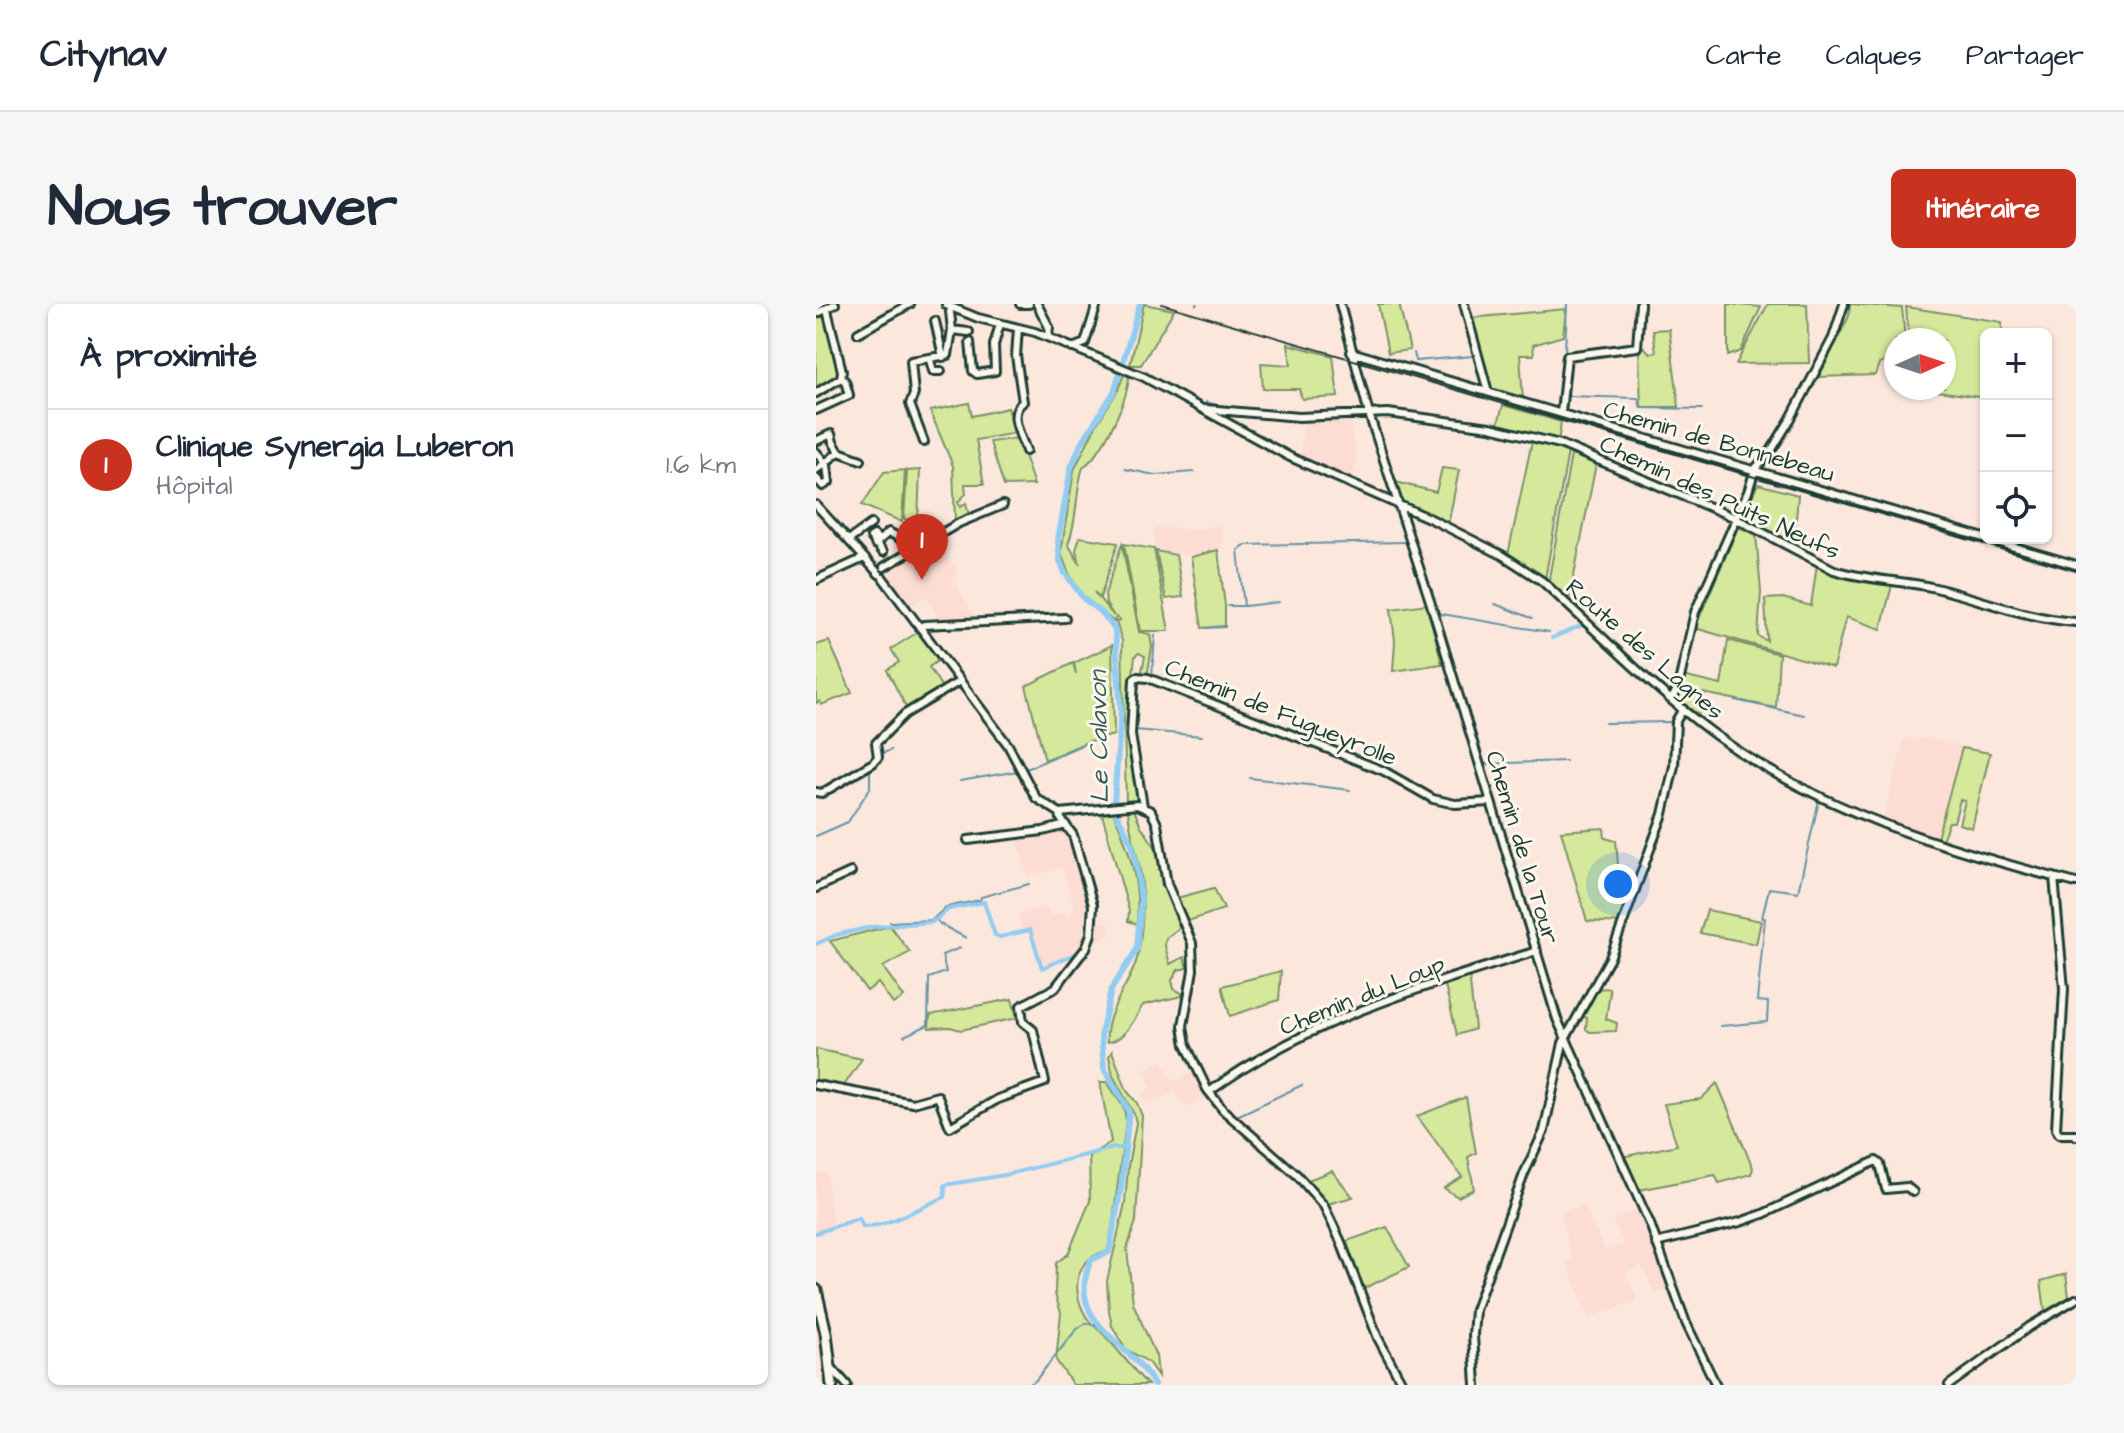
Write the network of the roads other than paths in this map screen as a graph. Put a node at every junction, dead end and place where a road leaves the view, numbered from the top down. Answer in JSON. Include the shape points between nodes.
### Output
{"nodes":[{"id":1,"x":835,"y":304,"type":"edge"},
{"id":2,"x":910,"y":304,"type":"edge"},
{"id":3,"x":1020,"y":304,"type":"edge"},
{"id":4,"x":1029,"y":304,"type":"edge"},
{"id":5,"x":1037,"y":304,"type":"edge"},
{"id":6,"x":1097,"y":304,"type":"edge"},
{"id":7,"x":1340,"y":304,"type":"edge"},
{"id":8,"x":1464,"y":304,"type":"edge"},
{"id":9,"x":1640,"y":304,"type":"edge"},
{"id":10,"x":1844,"y":304,"type":"edge"},
{"id":11,"x":948,"y":307,"type":"edge"},
{"id":12,"x":827,"y":310,"type":"junction"},
{"id":13,"x":816,"y":314,"type":"edge"},
{"id":14,"x":935,"y":321,"type":"dead end"},
{"id":15,"x":1000,"y":324,"type":"junction"},
{"id":16,"x":1018,"y":328,"type":"junction"},
{"id":17,"x":952,"y":330,"type":"junction"},
{"id":18,"x":969,"y":332,"type":"dead end"},
{"id":19,"x":858,"y":333,"type":"dead end"},
{"id":20,"x":1048,"y":337,"type":"junction"},
{"id":21,"x":970,"y":342,"type":"dead end"},
{"id":22,"x":1072,"y":348,"type":"junction"},
{"id":23,"x":1351,"y":352,"type":"junction"},
{"id":24,"x":943,"y":357,"type":"junction"},
{"id":25,"x":930,"y":360,"type":"junction"},
{"id":26,"x":941,"y":371,"type":"dead end"},
{"id":27,"x":841,"y":378,"type":"junction"},
{"id":28,"x":1488,"y":392,"type":"junction"},
{"id":29,"x":816,"y":393,"type":"edge"},
{"id":30,"x":816,"y":410,"type":"edge"},
{"id":31,"x":1205,"y":410,"type":"junction"},
{"id":32,"x":1561,"y":413,"type":"junction"},
{"id":33,"x":1369,"y":414,"type":"junction"},
{"id":34,"x":816,"y":441,"type":"edge"},
{"id":35,"x":924,"y":442,"type":"dead end"},
{"id":36,"x":1026,"y":451,"type":"dead end"},
{"id":37,"x":816,"y":452,"type":"edge"},
{"id":38,"x":839,"y":452,"type":"junction"},
{"id":39,"x":861,"y":460,"type":"dead end"},
{"id":40,"x":824,"y":462,"type":"junction"},
{"id":41,"x":1755,"y":469,"type":"junction"},
{"id":42,"x":816,"y":470,"type":"edge"},
{"id":43,"x":816,"y":478,"type":"edge"},
{"id":44,"x":816,"y":505,"type":"edge"},
{"id":45,"x":1003,"y":505,"type":"dead end"},
{"id":46,"x":1397,"y":505,"type":"junction"},
{"id":47,"x":1736,"y":520,"type":"junction"},
{"id":48,"x":871,"y":524,"type":"dead end"},
{"id":49,"x":849,"y":540,"type":"junction"},
{"id":50,"x":911,"y":549,"type":"junction"},
{"id":51,"x":883,"y":552,"type":"dead end"},
{"id":52,"x":864,"y":558,"type":"junction"},
{"id":53,"x":2076,"y":565,"type":"edge"},
{"id":54,"x":885,"y":571,"type":"junction"},
{"id":55,"x":816,"y":580,"type":"edge"},
{"id":56,"x":1065,"y":618,"type":"dead end"},
{"id":57,"x":2076,"y":622,"type":"edge"},
{"id":58,"x":920,"y":628,"type":"junction"},
{"id":59,"x":960,"y":681,"type":"junction"},
{"id":60,"x":1672,"y":699,"type":"junction"},
{"id":61,"x":1683,"y":709,"type":"junction"},
{"id":62,"x":816,"y":792,"type":"edge"},
{"id":63,"x":1490,"y":802,"type":"junction"},
{"id":64,"x":1143,"y":806,"type":"junction"},
{"id":65,"x":1060,"y":813,"type":"junction"},
{"id":66,"x":1066,"y":825,"type":"junction"},
{"id":67,"x":968,"y":840,"type":"dead end"},
{"id":68,"x":851,"y":872,"type":"dead end"},
{"id":69,"x":2054,"y":877,"type":"junction"},
{"id":70,"x":2076,"y":883,"type":"edge"},
{"id":71,"x":816,"y":888,"type":"edge"},
{"id":72,"x":1537,"y":951,"type":"junction"},
{"id":73,"x":1566,"y":1038,"type":"junction"},
{"id":74,"x":816,"y":1085,"type":"edge"},
{"id":75,"x":1209,"y":1092,"type":"junction"},
{"id":76,"x":2076,"y":1136,"type":"edge"},
{"id":77,"x":1913,"y":1192,"type":"dead end"},
{"id":78,"x":1656,"y":1243,"type":"junction"},
{"id":79,"x":816,"y":1290,"type":"edge"},
{"id":80,"x":2076,"y":1299,"type":"edge"},
{"id":81,"x":830,"y":1367,"type":"junction"},
{"id":82,"x":832,"y":1385,"type":"edge"},
{"id":83,"x":847,"y":1385,"type":"edge"},
{"id":84,"x":1403,"y":1385,"type":"edge"},
{"id":85,"x":1476,"y":1385,"type":"edge"},
{"id":86,"x":1716,"y":1385,"type":"edge"},
{"id":87,"x":1949,"y":1385,"type":"edge"}],
"edges":[{"from":1,"to":12,"type":"street"},
{"from":2,"to":19,"type":"street"},
{"from":3,"to":4,"type":"street"},
{"from":5,"to":20,"type":"street","via":[[1049,327]]},
{"from":6,"to":22,"type":"street","via":[[1085,343]]},
{"from":7,"to":23,"type":"street","name":"Chemin de la Tour"},
{"from":8,"to":28,"type":"street"},
{"from":9,"to":32,"type":"street","via":[[1637,347],[1567,356]]},
{"from":10,"to":41,"type":"street","via":[[1833,338],[1790,420]]},
{"from":11,"to":15,"type":"street","name":"Route des Lagnes"},
{"from":11,"to":17,"type":"street"},
{"from":12,"to":13,"type":"street"},
{"from":12,"to":27,"type":"street"},
{"from":14,"to":24,"type":"street"},
{"from":15,"to":16,"type":"street","name":"Route des Lagnes"},
{"from":15,"to":21,"type":"street","via":[[995,371],[973,371]]},
{"from":16,"to":20,"type":"street","name":"Route des Lagnes"},
{"from":16,"to":36,"type":"street","via":[[1023,402],[1015,413]]},
{"from":17,"to":18,"type":"street"},
{"from":17,"to":24,"type":"street","via":[[949,352]]},
{"from":20,"to":22,"type":"street","name":"Route des Lagnes"},
{"from":22,"to":31,"type":"street","name":"Route des Lagnes","via":[[1131,371]]},
{"from":23,"to":28,"type":"street","name":"Chemin de Bonnebeau"},
{"from":23,"to":33,"type":"street","name":"Chemin de la Tour"},
{"from":24,"to":25,"type":"street"},
{"from":25,"to":26,"type":"street","via":[[933,371]]},
{"from":25,"to":35,"type":"street","via":[[911,361],[910,404]]},
{"from":27,"to":29,"type":"street"},
{"from":27,"to":30,"type":"street","via":[[849,395]]},
{"from":28,"to":32,"type":"street","name":"Chemin de Bonnebeau"},
{"from":31,"to":33,"type":"street","name":"Chemin des Puits Neufs","via":[[1299,417]]},
{"from":31,"to":46,"type":"street","name":"Route des Lagnes","via":[[1290,457]]},
{"from":32,"to":41,"type":"street","name":"Chemin de Bonnebeau"},
{"from":33,"to":46,"type":"street","name":"Chemin de la Tour"},
{"from":33,"to":47,"type":"street","name":"Chemin des Puits Neufs","via":[[1490,427],[1560,444]]},
{"from":34,"to":38,"type":"street","via":[[831,434]]},
{"from":37,"to":40,"type":"street"},
{"from":38,"to":39,"type":"street"},
{"from":38,"to":40,"type":"street"},
{"from":40,"to":42,"type":"street"},
{"from":40,"to":43,"type":"street","via":[[829,482],[823,486]]},
{"from":41,"to":47,"type":"street"},
{"from":41,"to":53,"type":"street","name":"Chemin de Bonnebeau"},
{"from":44,"to":49,"type":"street"},
{"from":45,"to":50,"type":"street"},
{"from":46,"to":60,"type":"street","name":"Route des Lagnes","via":[[1526,569]]},
{"from":46,"to":63,"type":"street","name":"Chemin de la Tour"},
{"from":47,"to":57,"type":"street","name":"Chemin des Puits Neufs","via":[[1844,574],[1910,582],[2044,619]]},
{"from":47,"to":60,"type":"street","via":[[1695,612]]},
{"from":48,"to":49,"type":"street"},
{"from":49,"to":52,"type":"street"},
{"from":50,"to":51,"type":"street","via":[[889,532],[877,542]]},
{"from":50,"to":54,"type":"street"},
{"from":52,"to":54,"type":"street"},
{"from":52,"to":55,"type":"street"},
{"from":54,"to":58,"type":"street","via":[[889,587]]},
{"from":56,"to":58,"type":"street"},
{"from":58,"to":59,"type":"street"},
{"from":59,"to":62,"type":"street","via":[[898,720],[876,743],[878,757],[873,763]]},
{"from":59,"to":65,"type":"street","via":[[1008,745],[1036,798]]},
{"from":60,"to":61,"type":"street","name":"Route des Lagnes"},
{"from":61,"to":69,"type":"street","name":"Route des Lagnes","via":[[1753,760],[1829,801],[1954,849]]},
{"from":61,"to":73,"type":"street","via":[[1676,721],[1671,786],[1643,872],[1610,958]]},
{"from":63,"to":64,"type":"street","name":"Chemin de Fugueyrolle","via":[[1433,799],[1384,771],[1137,677],[1130,722]]},
{"from":63,"to":72,"type":"street","name":"Chemin de la Tour"},
{"from":64,"to":65,"type":"street"},
{"from":64,"to":75,"type":"street","via":[[1155,819],[1167,884],[1191,937],[1193,970],[1183,1032]]},
{"from":65,"to":66,"type":"street"},
{"from":66,"to":67,"type":"street"},
{"from":66,"to":74,"type":"street","via":[[1093,913],[1090,942],[1055,988],[1021,1006],[1023,1022],[1033,1030],[1039,1047],[1045,1082],[998,1099],[950,1127],[938,1096],[913,1103]]},
{"from":68,"to":71,"type":"street"},
{"from":69,"to":70,"type":"street","name":"Route des Lagnes"},
{"from":69,"to":76,"type":"street","via":[[2064,989],[2056,1129]]},
{"from":72,"to":73,"type":"street","name":"Chemin de la Tour"},
{"from":72,"to":75,"type":"street","name":"Chemin du Loup","via":[[1408,992],[1322,1027],[1270,1052]]},
{"from":73,"to":78,"type":"street","name":"Chemin de la Tour"},
{"from":73,"to":85,"type":"street","via":[[1544,1131],[1475,1310]]},
{"from":75,"to":84,"type":"street","via":[[1324,1206]]},
{"from":77,"to":78,"type":"street","via":[[1907,1187],[1886,1189],[1876,1161],[1763,1214]]},
{"from":78,"to":86,"type":"street","name":"Chemin de la Tour"},
{"from":79,"to":81,"type":"main road"},
{"from":80,"to":87,"type":"street"},
{"from":81,"to":82,"type":"main road"},
{"from":81,"to":83,"type":"street"}]}
